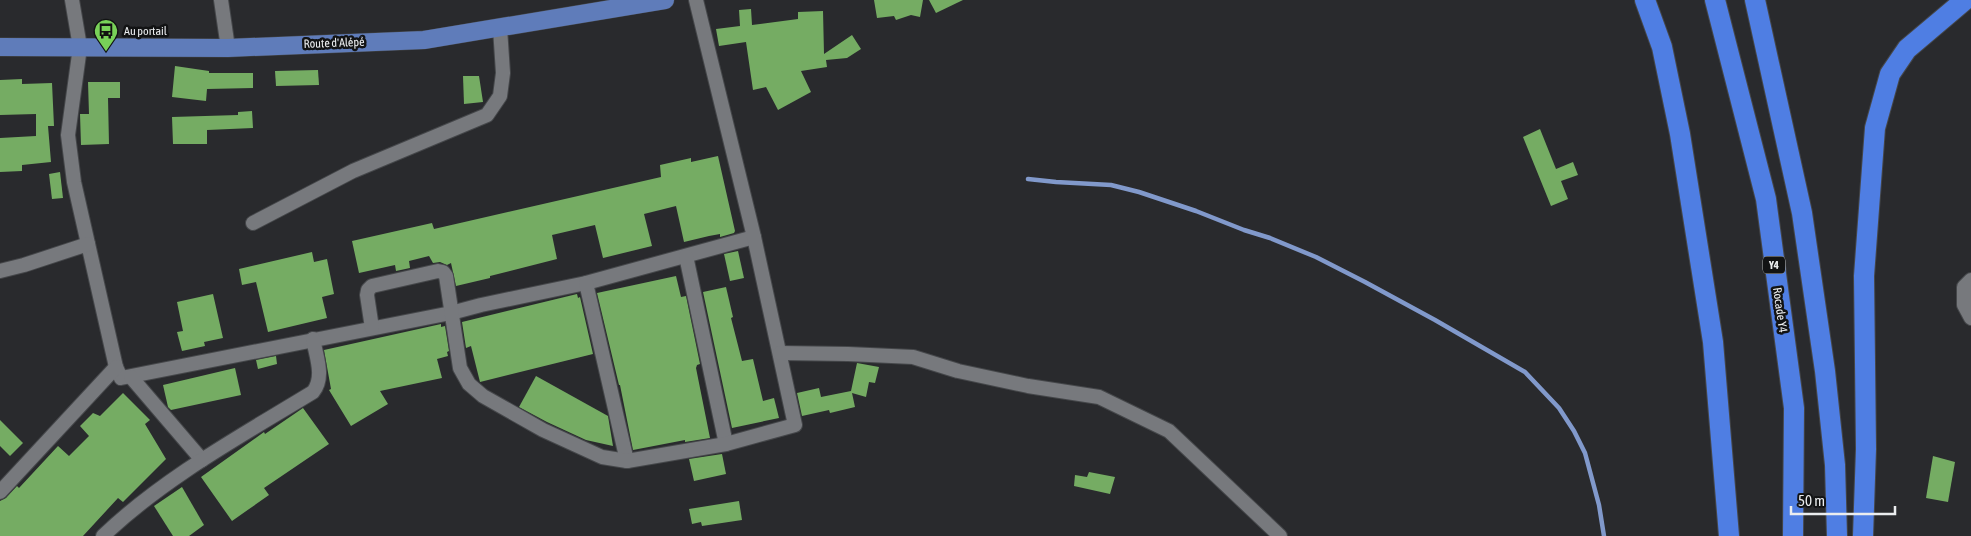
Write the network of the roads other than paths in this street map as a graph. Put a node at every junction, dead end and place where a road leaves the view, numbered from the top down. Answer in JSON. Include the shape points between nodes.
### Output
{"nodes":[{"id":1,"x":72,"y":0,"type":"edge"},
{"id":2,"x":221,"y":0,"type":"edge"},
{"id":3,"x":665,"y":0,"type":"edge"},
{"id":4,"x":696,"y":0,"type":"edge"},
{"id":5,"x":1645,"y":0,"type":"edge"},
{"id":6,"x":1715,"y":0,"type":"edge"},
{"id":7,"x":1755,"y":0,"type":"edge"},
{"id":8,"x":1964,"y":0,"type":"edge"},
{"id":9,"x":500,"y":28,"type":"junction"},
{"id":10,"x":0,"y":47,"type":"edge"},
{"id":11,"x":80,"y":47,"type":"junction"},
{"id":12,"x":228,"y":48,"type":"junction"},
{"id":13,"x":253,"y":223,"type":"dead end"},
{"id":14,"x":754,"y":237,"type":"junction"},
{"id":15,"x":88,"y":244,"type":"junction"},
{"id":16,"x":686,"y":256,"type":"junction"},
{"id":17,"x":0,"y":271,"type":"edge"},
{"id":18,"x":1971,"y":280,"type":"edge"},
{"id":19,"x":586,"y":284,"type":"junction"},
{"id":20,"x":451,"y":314,"type":"junction"},
{"id":21,"x":1971,"y":318,"type":"edge"},
{"id":22,"x":372,"y":328,"type":"junction"},
{"id":23,"x":313,"y":339,"type":"junction"},
{"id":24,"x":780,"y":353,"type":"junction"},
{"id":25,"x":116,"y":367,"type":"junction"},
{"id":26,"x":131,"y":377,"type":"junction"},
{"id":27,"x":726,"y":444,"type":"junction"},
{"id":28,"x":202,"y":460,"type":"junction"},
{"id":29,"x":627,"y":461,"type":"junction"},
{"id":30,"x":0,"y":492,"type":"edge"},
{"id":31,"x":104,"y":536,"type":"edge"},
{"id":32,"x":1280,"y":536,"type":"edge"},
{"id":33,"x":1729,"y":536,"type":"edge"},
{"id":34,"x":1793,"y":536,"type":"edge"},
{"id":35,"x":1837,"y":536,"type":"edge"},
{"id":36,"x":1863,"y":536,"type":"edge"}],
"edges":[{"from":1,"to":11,"type":"street"},
{"from":2,"to":12,"type":"street"},
{"from":3,"to":9,"type":"main road","name":"Route d'Alépé"},
{"from":4,"to":14,"type":"street"},
{"from":5,"to":33,"type":"highway","via":[[1662,47],[1680,134],[1713,342]]},
{"from":6,"to":34,"type":"highway","name":"Rocade Y4","number":"Y4","via":[[1767,208],[1794,408]]},
{"from":7,"to":35,"type":"highway","via":[[1802,213],[1826,371],[1835,465]]},
{"from":8,"to":36,"type":"highway","via":[[1907,49],[1890,74],[1875,128],[1864,276],[1866,449]]},
{"from":9,"to":12,"type":"main road","name":"Route d'Alépé","via":[[424,40]]},
{"from":9,"to":13,"type":"street","via":[[503,73],[500,96],[487,115],[353,171]]},
{"from":10,"to":11,"type":"main road","name":"Route d'Alépé"},
{"from":11,"to":12,"type":"main road","name":"Route d'Alépé"},
{"from":11,"to":15,"type":"street","via":[[68,135],[74,182]]},
{"from":14,"to":16,"type":"street"},
{"from":14,"to":24,"type":"street"},
{"from":15,"to":17,"type":"street"},
{"from":15,"to":25,"type":"street"},
{"from":16,"to":19,"type":"street"},
{"from":16,"to":27,"type":"street"},
{"from":18,"to":21,"type":"street","via":[[1964,287],[1964,305]]},
{"from":19,"to":20,"type":"street","via":[[481,304]]},
{"from":19,"to":29,"type":"street"},
{"from":20,"to":22,"type":"street"},
{"from":20,"to":22,"type":"street","via":[[446,276],[438,271],[372,286],[367,295]]},
{"from":20,"to":29,"type":"street","via":[[460,368],[469,384],[483,396],[543,430],[602,457]]},
{"from":22,"to":23,"type":"street"},
{"from":23,"to":26,"type":"street"},
{"from":23,"to":28,"type":"street","via":[[320,375],[313,392]]},
{"from":24,"to":27,"type":"street","via":[[795,425]]},
{"from":24,"to":32,"type":"street","via":[[913,357],[958,371],[1099,397],[1169,431]]},
{"from":25,"to":26,"type":"street","via":[[121,378]]},
{"from":25,"to":30,"type":"street"},
{"from":26,"to":28,"type":"street"},
{"from":27,"to":29,"type":"street"},
{"from":28,"to":31,"type":"street","via":[[139,504]]}]}
